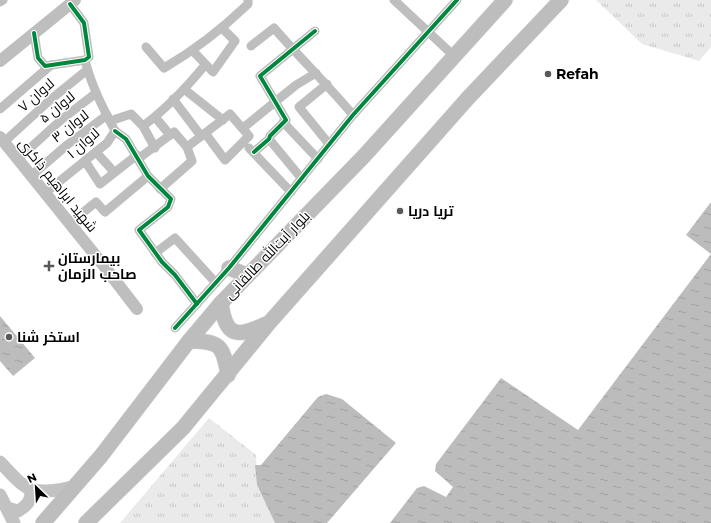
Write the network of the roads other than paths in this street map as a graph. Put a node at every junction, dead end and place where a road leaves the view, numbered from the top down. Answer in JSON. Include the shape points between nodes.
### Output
{"nodes":[{"id":1,"x":3,"y":0,"type":"edge"},
{"id":2,"x":248,"y":0,"type":"edge"},
{"id":3,"x":394,"y":0,"type":"edge"},
{"id":4,"x":456,"y":0,"type":"edge"},
{"id":5,"x":505,"y":0,"type":"edge"},
{"id":6,"x":561,"y":0,"type":"edge"},
{"id":7,"x":0,"y":2,"type":"edge"},
{"id":8,"x":72,"y":2,"type":"edge"},
{"id":9,"x":222,"y":28,"type":"junction"},
{"id":10,"x":315,"y":31,"type":"dead end"},
{"id":11,"x":427,"y":32,"type":"junction"},
{"id":12,"x":34,"y":33,"type":"junction"},
{"id":13,"x":250,"y":46,"type":"dead end"},
{"id":14,"x":146,"y":47,"type":"dead end"},
{"id":15,"x":293,"y":50,"type":"junction"},
{"id":16,"x":193,"y":51,"type":"junction"},
{"id":17,"x":454,"y":56,"type":"junction"},
{"id":18,"x":87,"y":59,"type":"junction"},
{"id":19,"x":0,"y":61,"type":"edge"},
{"id":20,"x":52,"y":65,"type":"junction"},
{"id":21,"x":205,"y":66,"type":"junction"},
{"id":22,"x":87,"y":70,"type":"junction"},
{"id":23,"x":316,"y":72,"type":"junction"},
{"id":24,"x":326,"y":84,"type":"junction"},
{"id":25,"x":184,"y":88,"type":"junction"},
{"id":26,"x":96,"y":93,"type":"junction"},
{"id":27,"x":173,"y":99,"type":"junction"},
{"id":28,"x":276,"y":100,"type":"junction"},
{"id":29,"x":0,"y":109,"type":"edge"},
{"id":30,"x":352,"y":115,"type":"junction"},
{"id":31,"x":155,"y":117,"type":"junction"},
{"id":32,"x":109,"y":118,"type":"junction"},
{"id":33,"x":223,"y":120,"type":"junction"},
{"id":34,"x":283,"y":122,"type":"junction"},
{"id":35,"x":143,"y":126,"type":"junction"},
{"id":36,"x":242,"y":128,"type":"junction"},
{"id":37,"x":115,"y":131,"type":"junction"},
{"id":38,"x":170,"y":135,"type":"junction"},
{"id":39,"x":203,"y":135,"type":"junction"},
{"id":40,"x":269,"y":139,"type":"junction"},
{"id":41,"x":2,"y":140,"type":"edge"},
{"id":42,"x":244,"y":143,"type":"junction"},
{"id":43,"x":329,"y":144,"type":"junction"},
{"id":44,"x":187,"y":147,"type":"junction"},
{"id":45,"x":155,"y":148,"type":"junction"},
{"id":46,"x":96,"y":152,"type":"junction"},
{"id":47,"x":254,"y":152,"type":"junction"},
{"id":48,"x":138,"y":157,"type":"junction"},
{"id":49,"x":18,"y":159,"type":"junction"},
{"id":50,"x":318,"y":159,"type":"junction"},
{"id":51,"x":85,"y":161,"type":"junction"},
{"id":52,"x":114,"y":172,"type":"junction"},
{"id":53,"x":31,"y":176,"type":"junction"},
{"id":54,"x":148,"y":176,"type":"junction"},
{"id":55,"x":302,"y":179,"type":"junction"},
{"id":56,"x":160,"y":189,"type":"junction"},
{"id":57,"x":291,"y":192,"type":"junction"},
{"id":58,"x":45,"y":193,"type":"junction"},
{"id":59,"x":70,"y":223,"type":"junction"},
{"id":60,"x":156,"y":253,"type":"junction"},
{"id":61,"x":230,"y":268,"type":"junction"},
{"id":62,"x":247,"y":275,"type":"junction"},
{"id":63,"x":216,"y":283,"type":"junction"},
{"id":64,"x":221,"y":303,"type":"junction"},
{"id":65,"x":197,"y":304,"type":"junction"},
{"id":66,"x":137,"y":309,"type":"dead end"},
{"id":67,"x":269,"y":323,"type":"junction"},
{"id":68,"x":175,"y":328,"type":"dead end"},
{"id":69,"x":189,"y":341,"type":"junction"},
{"id":70,"x":228,"y":376,"type":"junction"},
{"id":71,"x":0,"y":462,"type":"edge"},
{"id":72,"x":76,"y":486,"type":"junction"},
{"id":73,"x":31,"y":488,"type":"junction"},
{"id":74,"x":0,"y":494,"type":"edge"},
{"id":75,"x":7,"y":508,"type":"junction"},
{"id":76,"x":14,"y":523,"type":"edge"},
{"id":77,"x":43,"y":523,"type":"edge"},
{"id":78,"x":86,"y":523,"type":"edge"}],
"edges":[{"from":1,"to":7,"type":"street"},
{"from":2,"to":9,"type":"street","via":[[248,4]]},
{"from":3,"to":11,"type":"street"},
{"from":4,"to":11,"type":"street"},
{"from":5,"to":17,"type":"main road","name":"بلوار آیت‌الله طالقانی"},
{"from":6,"to":67,"type":"main road","via":[[468,98]]},
{"from":8,"to":12,"type":"street"},
{"from":8,"to":18,"type":"street","name":"لاوان ۱","via":[[84,23]]},
{"from":9,"to":16,"type":"street"},
{"from":9,"to":21,"type":"street","via":[[235,41],[213,72]]},
{"from":10,"to":15,"type":"street"},
{"from":11,"to":17,"type":"street"},
{"from":11,"to":30,"type":"street"},
{"from":12,"to":19,"type":"street"},
{"from":12,"to":20,"type":"street","via":[[38,58],[45,66]]},
{"from":13,"to":15,"type":"street","via":[[274,28]]},
{"from":14,"to":16,"type":"street","via":[[164,68]]},
{"from":15,"to":23,"type":"street"},
{"from":15,"to":28,"type":"street","via":[[260,76]]},
{"from":16,"to":21,"type":"street"},
{"from":17,"to":62,"type":"main road","name":"بلوار آیت‌الله طالقانی","via":[[334,188]]},
{"from":18,"to":20,"type":"street"},
{"from":18,"to":22,"type":"street","name":"لاوان ۱"},
{"from":20,"to":29,"type":"street"},
{"from":21,"to":25,"type":"street"},
{"from":22,"to":26,"type":"street","name":"لاوان ۱"},
{"from":22,"to":41,"type":"street","name":"لاوان ۷"},
{"from":23,"to":24,"type":"street"},
{"from":23,"to":28,"type":"street"},
{"from":24,"to":30,"type":"street"},
{"from":24,"to":43,"type":"street","via":[[299,107]]},
{"from":25,"to":27,"type":"street"},
{"from":25,"to":33,"type":"street"},
{"from":26,"to":32,"type":"street","name":"لاوان ۱"},
{"from":26,"to":49,"type":"street","name":"لاوان ۵"},
{"from":27,"to":31,"type":"street"},
{"from":27,"to":39,"type":"street"},
{"from":28,"to":34,"type":"street","via":[[286,120]]},
{"from":28,"to":36,"type":"street"},
{"from":30,"to":43,"type":"street"},
{"from":31,"to":35,"type":"street"},
{"from":31,"to":38,"type":"street"},
{"from":32,"to":35,"type":"street","via":[[131,114]]},
{"from":32,"to":37,"type":"street","name":"لاوان ۱"},
{"from":32,"to":53,"type":"street","name":"لاوان ۳","via":[[67,145]]},
{"from":33,"to":36,"type":"street","via":[[230,114]]},
{"from":33,"to":39,"type":"street"},
{"from":34,"to":40,"type":"street"},
{"from":34,"to":50,"type":"street"},
{"from":35,"to":45,"type":"street"},
{"from":36,"to":42,"type":"street","via":[[249,136]]},
{"from":37,"to":46,"type":"street","name":"لاوان ۱"},
{"from":37,"to":48,"type":"street","via":[[126,139]]},
{"from":38,"to":44,"type":"street","via":[[174,132]]},
{"from":38,"to":45,"type":"street"},
{"from":39,"to":42,"type":"street","via":[[225,160]]},
{"from":39,"to":44,"type":"street"},
{"from":40,"to":47,"type":"street"},
{"from":40,"to":55,"type":"street"},
{"from":41,"to":49,"type":"street","name":"شهید ابراهیم ذاکری"},
{"from":42,"to":47,"type":"street"},
{"from":43,"to":50,"type":"street"},
{"from":44,"to":56,"type":"street","via":[[192,161]]},
{"from":45,"to":48,"type":"street"},
{"from":46,"to":51,"type":"street","name":"لاوان ۱"},
{"from":46,"to":52,"type":"street"},
{"from":47,"to":57,"type":"street"},
{"from":48,"to":52,"type":"street"},
{"from":48,"to":54,"type":"street"},
{"from":49,"to":53,"type":"street","name":"شهید ابراهیم ذاکری"},
{"from":50,"to":55,"type":"street"},
{"from":51,"to":52,"type":"street","via":[[100,184]]},
{"from":51,"to":58,"type":"street","name":"لاوان ۱"},
{"from":53,"to":58,"type":"street","name":"شهید ابراهیم ذاکری"},
{"from":54,"to":56,"type":"street"},
{"from":54,"to":59,"type":"street","via":[[105,212],[96,202]]},
{"from":55,"to":57,"type":"street"},
{"from":56,"to":60,"type":"street","via":[[170,199],[168,208],[139,230]]},
{"from":57,"to":61,"type":"street"},
{"from":58,"to":59,"type":"street","name":"شهید ابراهیم ذاکری"},
{"from":59,"to":66,"type":"street","name":"شهید ابراهیم ذاکری"},
{"from":60,"to":63,"type":"street","via":[[175,238]]},
{"from":60,"to":65,"type":"street"},
{"from":61,"to":62,"type":"main road"},
{"from":61,"to":63,"type":"street"},
{"from":62,"to":64,"type":"main road","name":"بلوار آیت‌الله طالقانی"},
{"from":63,"to":65,"type":"street"},
{"from":64,"to":67,"type":"main road","via":[[223,319],[228,327],[236,332],[248,333]]},
{"from":64,"to":69,"type":"main road","name":"بلوار آیت‌الله طالقانی"},
{"from":65,"to":68,"type":"street"},
{"from":67,"to":70,"type":"main road"},
{"from":69,"to":70,"type":"main road","via":[[218,344],[225,354]]},
{"from":69,"to":72,"type":"main road","name":"بلوار آیت‌الله طالقانی"},
{"from":70,"to":78,"type":"main road","via":[[183,428]]},
{"from":71,"to":73,"type":"main road","via":[[23,486]]},
{"from":72,"to":73,"type":"main road","via":[[51,491]]},
{"from":72,"to":77,"type":"main road","name":"بلوار آیت‌الله طالقانی"},
{"from":73,"to":75,"type":"main road","via":[[32,498],[27,506],[18,511]]},
{"from":74,"to":75,"type":"main road"},
{"from":75,"to":76,"type":"main road"}]}
